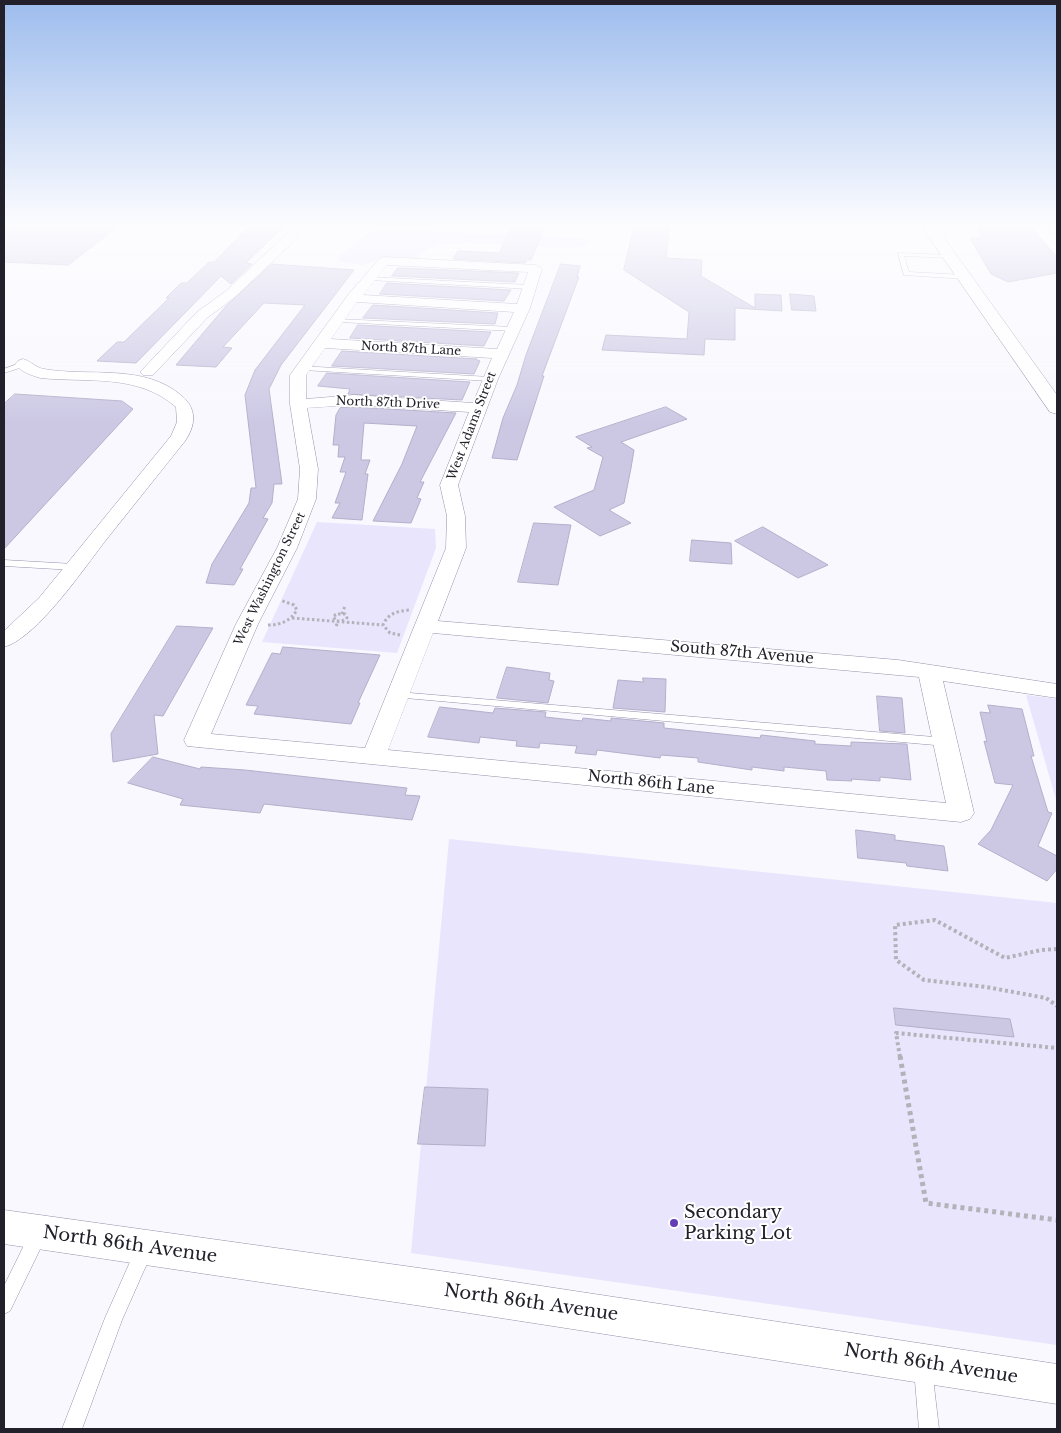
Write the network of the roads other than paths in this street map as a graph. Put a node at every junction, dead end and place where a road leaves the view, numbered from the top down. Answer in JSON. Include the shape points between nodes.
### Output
{"nodes":[{"id":1,"x":234,"y":291,"type":"edge"},
{"id":2,"x":360,"y":291,"type":"edge"},
{"id":3,"x":529,"y":291,"type":"edge"},
{"id":4,"x":975,"y":291,"type":"edge"},
{"id":5,"x":354,"y":298,"type":"junction"},
{"id":6,"x":522,"y":308,"type":"junction"},
{"id":7,"x":339,"y":320,"type":"junction"},
{"id":8,"x":513,"y":329,"type":"junction"},
{"id":9,"x":321,"y":343,"type":"junction"},
{"id":10,"x":501,"y":354,"type":"junction"},
{"id":11,"x":23,"y":364,"type":"joint"},
{"id":12,"x":303,"y":368,"type":"junction"},
{"id":13,"x":4,"y":371,"type":"edge"},
{"id":14,"x":144,"y":377,"type":"junction"},
{"id":15,"x":490,"y":379,"type":"junction"},
{"id":16,"x":1053,"y":392,"type":"edge"},
{"id":17,"x":298,"y":404,"type":"junction"},
{"id":18,"x":479,"y":408,"type":"junction"},
{"id":19,"x":1057,"y":408,"type":"edge"},
{"id":20,"x":4,"y":563,"type":"edge"},
{"id":21,"x":74,"y":567,"type":"junction"},
{"id":22,"x":426,"y":625,"type":"junction"},
{"id":23,"x":4,"y":640,"type":"edge"},
{"id":24,"x":929,"y":671,"type":"junction"},
{"id":25,"x":1057,"y":691,"type":"edge"},
{"id":26,"x":398,"y":695,"type":"junction"},
{"id":27,"x":196,"y":740,"type":"joint"},
{"id":28,"x":946,"y":742,"type":"junction"},
{"id":29,"x":374,"y":756,"type":"junction"},
{"id":30,"x":4,"y":1227,"type":"edge"},
{"id":31,"x":40,"y":1232,"type":"junction"},
{"id":32,"x":145,"y":1247,"type":"junction"},
{"id":33,"x":4,"y":1305,"type":"edge"},
{"id":34,"x":923,"y":1363,"type":"junction"},
{"id":35,"x":1057,"y":1384,"type":"edge"},
{"id":36,"x":72,"y":1429,"type":"edge"},
{"id":37,"x":929,"y":1429,"type":"edge"}],
"edges":[{"from":1,"to":14,"type":"street","via":[[201,316]]},
{"from":2,"to":5,"type":"street","name":"West Washington Street"},
{"from":3,"to":6,"type":"street","name":"West Adams Street"},
{"from":4,"to":16,"type":"main road"},
{"from":5,"to":6,"type":"street"},
{"from":5,"to":7,"type":"street","name":"West Washington Street"},
{"from":6,"to":8,"type":"street","name":"West Adams Street"},
{"from":7,"to":8,"type":"lane"},
{"from":7,"to":9,"type":"street","name":"West Washington Street"},
{"from":8,"to":10,"type":"street","name":"West Adams Street"},
{"from":9,"to":10,"type":"street","name":"North 87th Lane"},
{"from":9,"to":12,"type":"street","name":"West Washington Street"},
{"from":10,"to":15,"type":"street","name":"West Adams Street"},
{"from":11,"to":13,"type":"lane"},
{"from":11,"to":14,"type":"street","via":[[38,373]]},
{"from":12,"to":15,"type":"lane"},
{"from":12,"to":17,"type":"street","name":"West Washington Street","via":[[298,375]]},
{"from":14,"to":21,"type":"street","via":[[177,398],[184,406],[185,422],[178,437]]},
{"from":15,"to":18,"type":"street","name":"West Adams Street"},
{"from":16,"to":19,"type":"main road"},
{"from":17,"to":18,"type":"street","name":"North 87th Drive","via":[[354,400]]},
{"from":17,"to":27,"type":"street","name":"West Washington Street","via":[[309,469],[308,499],[287,548],[247,624]]},
{"from":18,"to":22,"type":"street","name":"West Adams Street","via":[[449,485],[456,516],[456,548]]},
{"from":20,"to":21,"type":"lane"},
{"from":21,"to":23,"type":"street","via":[[46,602]]},
{"from":22,"to":24,"type":"street","name":"South 87th Avenue"},
{"from":22,"to":26,"type":"street","name":"West Adams Street"},
{"from":24,"to":25,"type":"street","name":"South 87th Avenue"},
{"from":24,"to":28,"type":"street","name":"North 86th Lane"},
{"from":26,"to":28,"type":"lane"},
{"from":26,"to":29,"type":"street","name":"West Adams Street"},
{"from":27,"to":29,"type":"street","name":"North 86th Lane"},
{"from":28,"to":29,"type":"street","name":"North 86th Lane","via":[[960,813]]},
{"from":30,"to":31,"type":"street","name":"North 86th Avenue"},
{"from":31,"to":32,"type":"street","name":"North 86th Avenue"},
{"from":31,"to":33,"type":"lane"},
{"from":32,"to":34,"type":"street","name":"North 86th Avenue"},
{"from":32,"to":36,"type":"lane"},
{"from":34,"to":35,"type":"street","name":"North 86th Avenue"},
{"from":34,"to":37,"type":"lane"}]}
